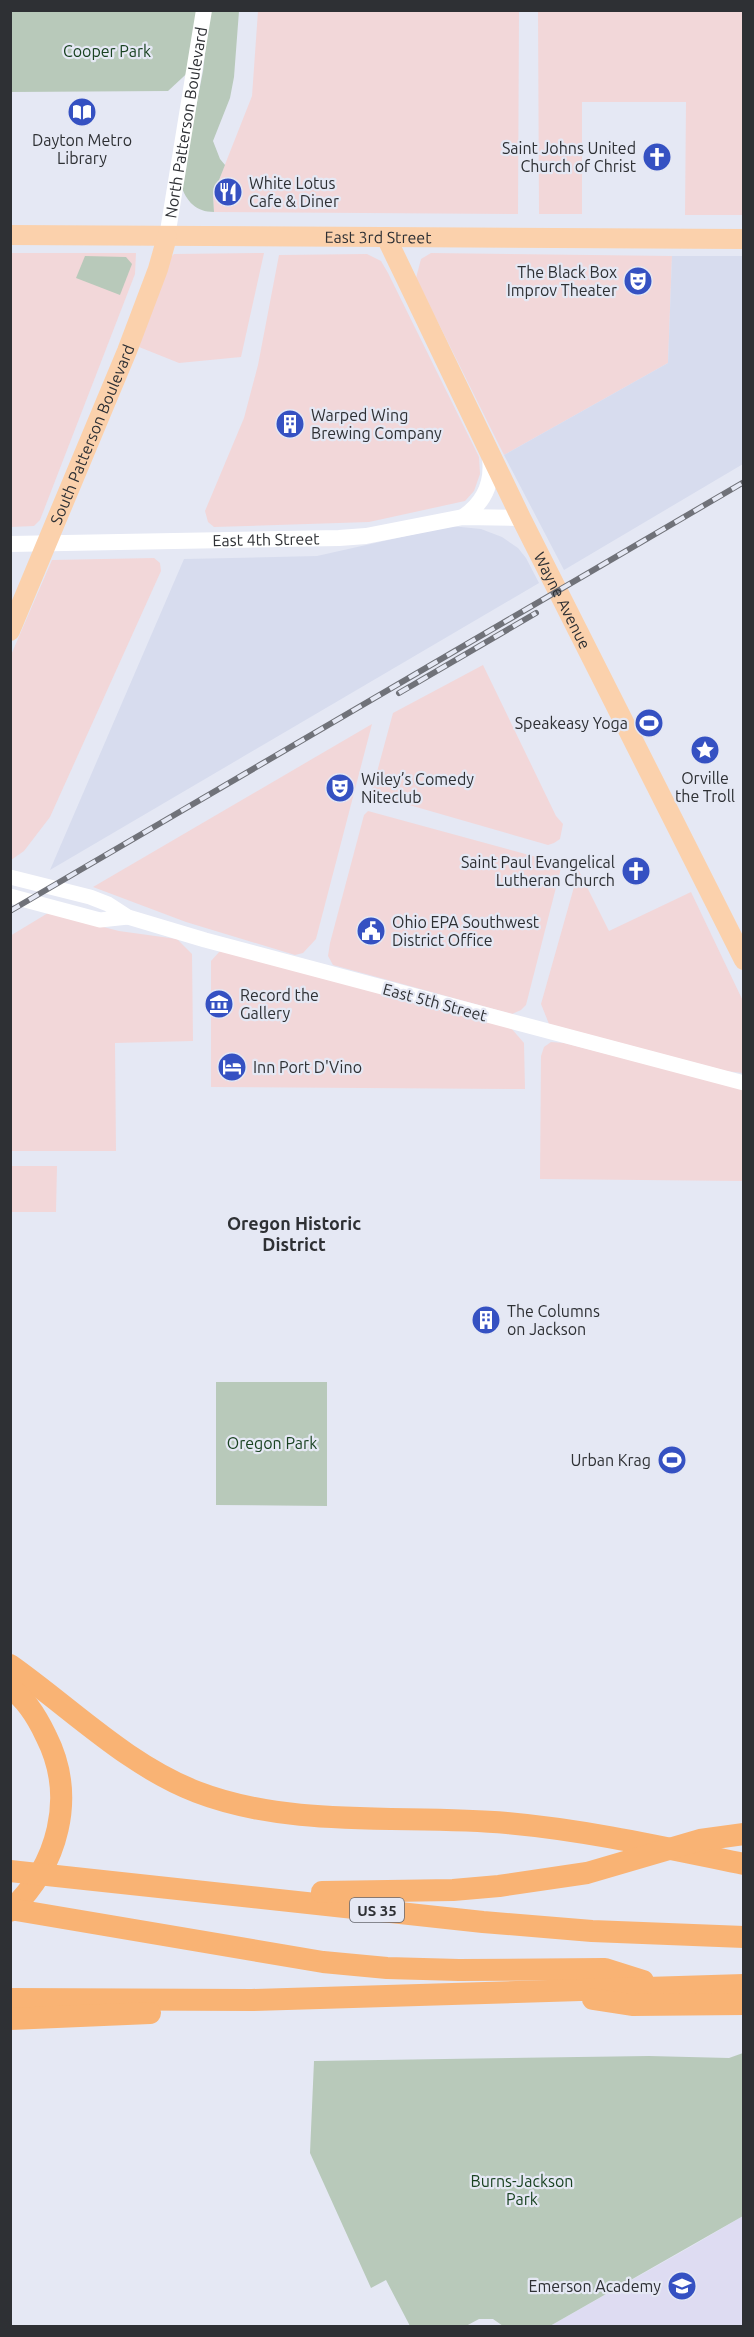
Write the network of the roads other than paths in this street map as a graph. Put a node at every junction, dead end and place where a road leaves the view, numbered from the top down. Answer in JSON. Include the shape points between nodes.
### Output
{"nodes":[{"id":1,"x":204,"y":10,"type":"edge"},
{"id":2,"x":10,"y":235,"type":"edge"},
{"id":3,"x":167,"y":237,"type":"junction"},
{"id":4,"x":386,"y":237,"type":"junction"},
{"id":5,"x":744,"y":239,"type":"edge"},
{"id":6,"x":490,"y":454,"type":"junction"},
{"id":7,"x":463,"y":516,"type":"junction"},
{"id":8,"x":521,"y":518,"type":"junction"},
{"id":9,"x":46,"y":543,"type":"junction"},
{"id":10,"x":10,"y":544,"type":"edge"},
{"id":11,"x":10,"y":631,"type":"edge"},
{"id":12,"x":10,"y":877,"type":"edge"},
{"id":13,"x":10,"y":896,"type":"edge"},
{"id":14,"x":128,"y":918,"type":"junction"},
{"id":15,"x":744,"y":960,"type":"edge"},
{"id":16,"x":744,"y":1083,"type":"edge"},
{"id":17,"x":10,"y":1665,"type":"edge"},
{"id":18,"x":10,"y":1688,"type":"edge"},
{"id":19,"x":744,"y":1834,"type":"edge"},
{"id":20,"x":744,"y":1864,"type":"edge"},
{"id":21,"x":10,"y":1870,"type":"edge"},
{"id":22,"x":237,"y":1894,"type":"junction"},
{"id":23,"x":10,"y":1910,"type":"edge"},
{"id":24,"x":744,"y":1937,"type":"edge"},
{"id":25,"x":744,"y":1985,"type":"edge"},
{"id":26,"x":656,"y":1986,"type":"junction"},
{"id":27,"x":538,"y":1992,"type":"junction"},
{"id":28,"x":10,"y":1999,"type":"edge"},
{"id":29,"x":202,"y":1999,"type":"junction"},
{"id":30,"x":744,"y":2004,"type":"edge"},
{"id":31,"x":10,"y":2019,"type":"edge"}],
"edges":[{"from":1,"to":3,"type":"main road","name":"North Patterson Boulevard"},
{"from":2,"to":3,"type":"main road","name":"East 3rd Street"},
{"from":3,"to":4,"type":"main road","name":"East 3rd Street"},
{"from":3,"to":9,"type":"main road","name":"South Patterson Boulevard","via":[[140,318]]},
{"from":4,"to":5,"type":"main road","name":"East 3rd Street"},
{"from":4,"to":6,"type":"main road","name":"Wayne Avenue"},
{"from":6,"to":7,"type":"main road","via":[[488,487],[478,505]]},
{"from":6,"to":8,"type":"main road","name":"Wayne Avenue"},
{"from":7,"to":8,"type":"main road","name":"East 4th Street"},
{"from":7,"to":9,"type":"main road","name":"East 4th Street","via":[[339,538]]},
{"from":8,"to":15,"type":"main road","name":"Wayne Avenue"},
{"from":9,"to":10,"type":"main road","name":"East 4th Street"},
{"from":9,"to":11,"type":"main road","name":"South Patterson Boulevard"},
{"from":12,"to":14,"type":"street","name":"East 5th Street","via":[[90,897]]},
{"from":13,"to":14,"type":"street","name":"East 5th Street","via":[[100,920]]},
{"from":14,"to":16,"type":"street","name":"East 5th Street"},
{"from":17,"to":20,"type":"highway","via":[[148,1767],[197,1792],[227,1802],[288,1814],[507,1823]]},
{"from":18,"to":23,"type":"highway","via":[[41,1725],[52,1747],[62,1808],[57,1836],[42,1872]]},
{"from":19,"to":22,"type":"highway","via":[[700,1840],[587,1873],[499,1886]]},
{"from":21,"to":22,"type":"highway","number":"US 35"},
{"from":22,"to":24,"type":"highway","number":"US 35","via":[[483,1922]]},
{"from":23,"to":26,"type":"highway","via":[[323,1962],[459,1970],[605,1969]]},
{"from":25,"to":26,"type":"highway"},
{"from":26,"to":27,"type":"highway"},
{"from":27,"to":29,"type":"highway"},
{"from":27,"to":30,"type":"highway","via":[[632,2004]]},
{"from":28,"to":29,"type":"highway"},
{"from":29,"to":31,"type":"highway","via":[[146,2014]]}]}
